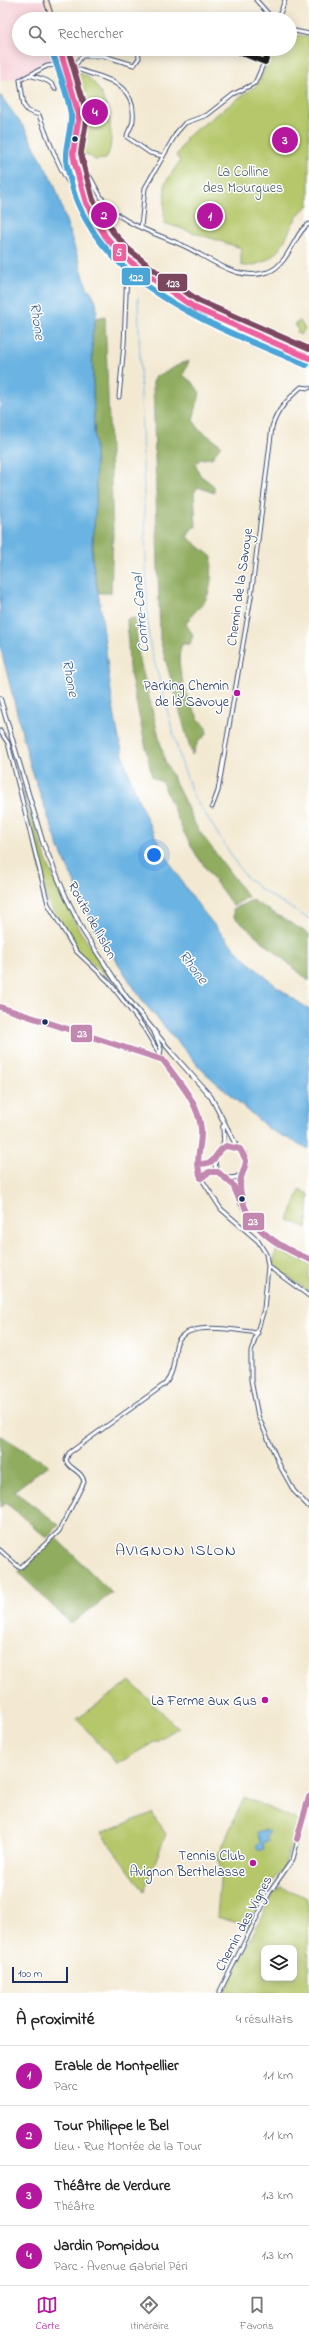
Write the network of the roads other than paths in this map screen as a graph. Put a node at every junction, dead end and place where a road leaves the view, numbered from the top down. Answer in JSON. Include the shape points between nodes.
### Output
{"nodes":[{"id":1,"x":46,"y":0,"type":"edge"},
{"id":2,"x":256,"y":0,"type":"edge"},
{"id":3,"x":285,"y":0,"type":"edge"},
{"id":4,"x":50,"y":12,"type":"edge"},
{"id":5,"x":267,"y":12,"type":"edge"},
{"id":6,"x":281,"y":12,"type":"edge"},
{"id":7,"x":297,"y":31,"type":"edge"},
{"id":8,"x":309,"y":34,"type":"edge"},
{"id":9,"x":62,"y":56,"type":"edge"},
{"id":10,"x":104,"y":56,"type":"joint"},
{"id":11,"x":139,"y":56,"type":"edge"},
{"id":12,"x":267,"y":56,"type":"edge"},
{"id":13,"x":74,"y":67,"type":"junction"},
{"id":14,"x":66,"y":68,"type":"junction"},
{"id":15,"x":29,"y":75,"type":"junction"},
{"id":16,"x":55,"y":89,"type":"dead end"},
{"id":17,"x":163,"y":156,"type":"junction"},
{"id":18,"x":74,"y":159,"type":"junction"},
{"id":19,"x":76,"y":170,"type":"junction"},
{"id":20,"x":85,"y":170,"type":"junction"},
{"id":21,"x":80,"y":184,"type":"junction"},
{"id":22,"x":73,"y":188,"type":"junction"},
{"id":23,"x":86,"y":203,"type":"junction"},
{"id":24,"x":309,"y":224,"type":"edge"},
{"id":25,"x":141,"y":228,"type":"junction"},
{"id":26,"x":124,"y":256,"type":"junction"},
{"id":27,"x":132,"y":263,"type":"junction"},
{"id":28,"x":127,"y":270,"type":"junction"},
{"id":29,"x":309,"y":358,"type":"edge"},
{"id":30,"x":309,"y":388,"type":"edge"},
{"id":31,"x":119,"y":397,"type":"dead end"},
{"id":32,"x":0,"y":698,"type":"edge"},
{"id":33,"x":0,"y":731,"type":"edge"},
{"id":34,"x":212,"y":807,"type":"dead end"},
{"id":35,"x":0,"y":1007,"type":"edge"},
{"id":36,"x":153,"y":1030,"type":"junction"},
{"id":37,"x":160,"y":1055,"type":"junction"},
{"id":38,"x":163,"y":1060,"type":"junction"},
{"id":39,"x":223,"y":1122,"type":"junction"},
{"id":40,"x":237,"y":1147,"type":"junction"},
{"id":41,"x":221,"y":1149,"type":"junction"},
{"id":42,"x":214,"y":1161,"type":"junction"},
{"id":43,"x":197,"y":1164,"type":"junction"},
{"id":44,"x":218,"y":1172,"type":"junction"},
{"id":45,"x":242,"y":1173,"type":"junction"},
{"id":46,"x":201,"y":1178,"type":"junction"},
{"id":47,"x":227,"y":1178,"type":"junction"},
{"id":48,"x":250,"y":1217,"type":"junction"},
{"id":49,"x":309,"y":1259,"type":"edge"},
{"id":50,"x":268,"y":1266,"type":"junction"},
{"id":51,"x":309,"y":1296,"type":"edge"},
{"id":52,"x":258,"y":1333,"type":"junction"},
{"id":53,"x":309,"y":1508,"type":"edge"},
{"id":54,"x":0,"y":1550,"type":"edge"},
{"id":55,"x":309,"y":1797,"type":"edge"},
{"id":56,"x":219,"y":1993,"type":"edge"}],
"edges":[{"from":1,"to":4,"type":"main road"},
{"from":2,"to":5,"type":"street"},
{"from":3,"to":6,"type":"street"},
{"from":7,"to":8,"type":"street"},
{"from":9,"to":14,"type":"main road"},
{"from":10,"to":11,"type":"street","via":[[134,65]]},
{"from":10,"to":13,"type":"street","via":[[82,56]]},
{"from":12,"to":17,"type":"street","via":[[255,83],[234,94],[207,115],[185,123]]},
{"from":13,"to":14,"type":"street"},
{"from":13,"to":17,"type":"street","via":[[116,82],[124,89],[134,114],[127,137],[150,154]]},
{"from":14,"to":15,"type":"street","via":[[47,66]]},
{"from":14,"to":18,"type":"main road","via":[[79,115]]},
{"from":15,"to":16,"type":"street","via":[[44,80]]},
{"from":15,"to":22,"type":"street","via":[[20,80],[24,106],[28,111],[39,115],[51,148]]},
{"from":17,"to":25,"type":"street","via":[[145,188]]},
{"from":18,"to":19,"type":"main road"},
{"from":18,"to":20,"type":"street","via":[[79,161]]},
{"from":19,"to":20,"type":"street"},
{"from":19,"to":21,"type":"main road"},
{"from":20,"to":25,"type":"street","via":[[104,203]]},
{"from":21,"to":22,"type":"street"},
{"from":21,"to":23,"type":"main road"},
{"from":22,"to":23,"type":"street"},
{"from":23,"to":26,"type":"main road","via":[[106,238]]},
{"from":24,"to":25,"type":"street","via":[[303,229],[291,252],[271,271],[251,274],[236,272]]},
{"from":26,"to":27,"type":"main road"},
{"from":26,"to":28,"type":"street"},
{"from":27,"to":28,"type":"street"},
{"from":27,"to":29,"type":"main road","via":[[206,313]]},
{"from":28,"to":31,"type":"street"},
{"from":30,"to":34,"type":"street","name":"Chemin de la Savoye","via":[[301,388],[290,397],[278,412],[272,427],[251,597],[218,791]]},
{"from":32,"to":36,"type":"street","name":"Route de l'Islon","via":[[39,829],[66,897],[96,953]]},
{"from":33,"to":37,"type":"street","via":[[8,744],[48,904],[76,951],[110,982],[144,1028]]},
{"from":35,"to":38,"type":"street"},
{"from":36,"to":37,"type":"street","via":[[161,1049]]},
{"from":36,"to":39,"type":"street","name":"Route de l'Islon","via":[[211,1097]]},
{"from":37,"to":38,"type":"street"},
{"from":38,"to":43,"type":"street","via":[[198,1113],[201,1140]]},
{"from":39,"to":40,"type":"street","name":"Route de l'Islon"},
{"from":39,"to":41,"type":"street","name":"Route de l'Islon","via":[[224,1140]]},
{"from":40,"to":41,"type":"street"},
{"from":40,"to":45,"type":"street","via":[[243,1152],[247,1163]]},
{"from":41,"to":42,"type":"street"},
{"from":42,"to":43,"type":"street","via":[[209,1164]]},
{"from":42,"to":44,"type":"street"},
{"from":43,"to":46,"type":"street"},
{"from":44,"to":46,"type":"street","via":[[209,1172]]},
{"from":44,"to":47,"type":"street"},
{"from":45,"to":47,"type":"street"},
{"from":45,"to":48,"type":"street","via":[[241,1190]]},
{"from":46,"to":50,"type":"street","via":[[221,1209],[258,1241],[266,1254]]},
{"from":47,"to":48,"type":"street"},
{"from":48,"to":49,"type":"street","via":[[262,1233],[275,1244]]},
{"from":50,"to":51,"type":"street"},
{"from":50,"to":52,"type":"street","via":[[264,1309]]},
{"from":52,"to":53,"type":"street","via":[[251,1352],[250,1369],[258,1416],[288,1482]]},
{"from":52,"to":54,"type":"street","via":[[203,1328],[192,1330],[182,1336],[177,1345],[172,1374],[165,1384],[69,1453],[67,1464],[81,1474],[84,1482],[59,1531],[20,1568]]},
{"from":55,"to":56,"type":"street","name":"Chemin des Vignes","via":[[293,1859],[269,1892]]}]}
